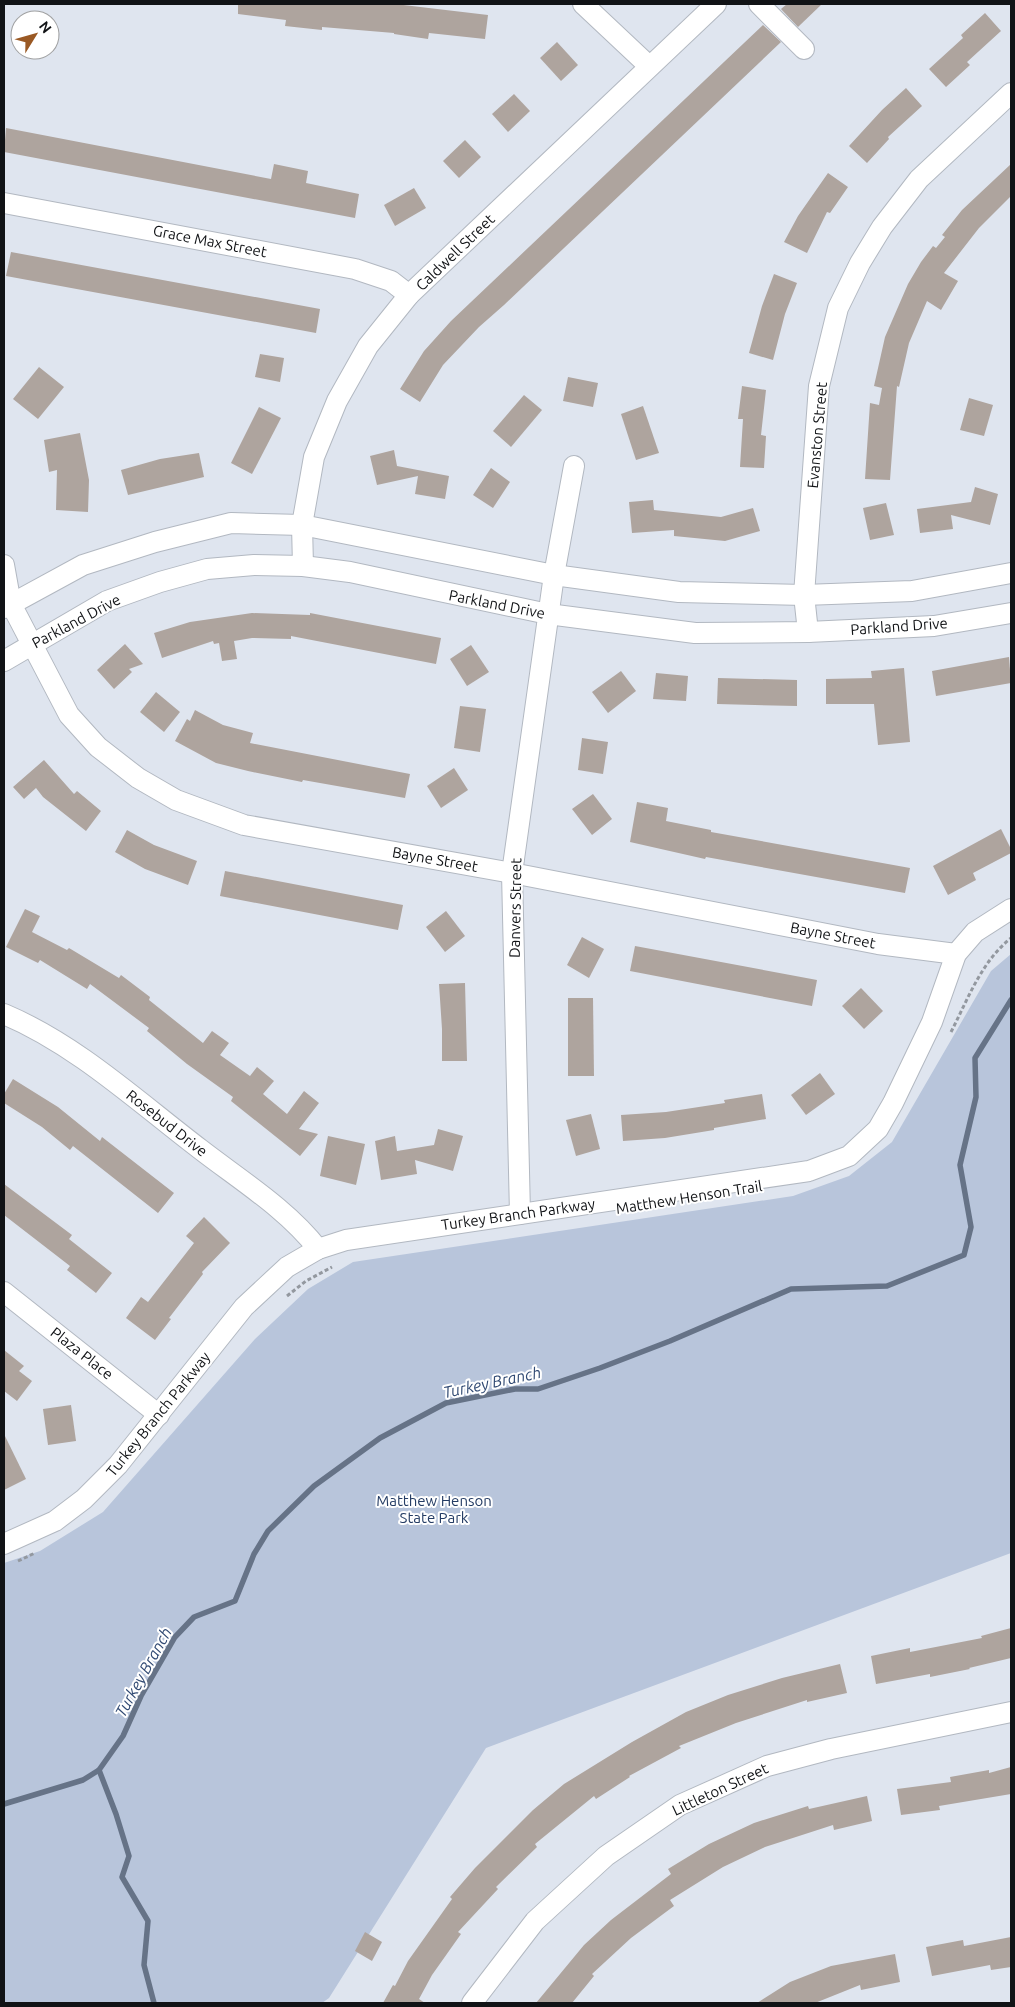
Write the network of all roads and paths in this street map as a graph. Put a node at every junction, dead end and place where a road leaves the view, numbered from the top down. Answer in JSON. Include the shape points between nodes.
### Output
{"nodes":[{"id":1,"x":583,"y":4,"type":"edge"},
{"id":2,"x":716,"y":4,"type":"edge"},
{"id":3,"x":759,"y":4,"type":"edge"},
{"id":4,"x":804,"y":49,"type":"dead end"},
{"id":5,"x":649,"y":66,"type":"junction"},
{"id":6,"x":1011,"y":93,"type":"edge"},
{"id":7,"x":4,"y":203,"type":"edge"},
{"id":8,"x":410,"y":295,"type":"junction"},
{"id":9,"x":574,"y":466,"type":"dead end"},
{"id":10,"x":302,"y":525,"type":"junction"},
{"id":11,"x":4,"y":565,"type":"edge"},
{"id":12,"x":303,"y":566,"type":"junction"},
{"id":13,"x":1011,"y":573,"type":"edge"},
{"id":14,"x":554,"y":575,"type":"junction"},
{"id":15,"x":804,"y":595,"type":"junction"},
{"id":16,"x":7,"y":606,"type":"edge"},
{"id":17,"x":1011,"y":613,"type":"edge"},
{"id":18,"x":548,"y":614,"type":"junction"},
{"id":19,"x":808,"y":632,"type":"junction"},
{"id":20,"x":32,"y":645,"type":"junction"},
{"id":21,"x":4,"y":661,"type":"edge"},
{"id":22,"x":512,"y":874,"type":"junction"},
{"id":23,"x":1011,"y":910,"type":"edge"},
{"id":24,"x":1011,"y":938,"type":"edge"},
{"id":25,"x":956,"y":954,"type":"junction"},
{"id":26,"x":4,"y":1014,"type":"edge"},
{"id":27,"x":950,"y":1033,"type":"dead end"},
{"id":28,"x":520,"y":1214,"type":"junction"},
{"id":29,"x":318,"y":1249,"type":"junction"},
{"id":30,"x":341,"y":1264,"type":"dead end"},
{"id":31,"x":4,"y":1292,"type":"edge"},
{"id":32,"x":282,"y":1301,"type":"dead end"},
{"id":33,"x":159,"y":1415,"type":"junction"},
{"id":34,"x":4,"y":1544,"type":"edge"},
{"id":35,"x":42,"y":1550,"type":"dead end"},
{"id":36,"x":11,"y":1564,"type":"dead end"},
{"id":37,"x":1011,"y":1712,"type":"edge"},
{"id":38,"x":472,"y":2003,"type":"edge"}],
"edges":[{"from":1,"to":5,"type":"street"},
{"from":2,"to":5,"type":"street","name":"Caldwell Street"},
{"from":3,"to":4,"type":"street"},
{"from":5,"to":8,"type":"street","name":"Caldwell Street"},
{"from":6,"to":15,"type":"street","name":"Evanston Street","via":[[919,180],[882,227],[838,308],[819,386]]},
{"from":7,"to":8,"type":"street","name":"Grace Max Street","via":[[355,269],[391,281]]},
{"from":8,"to":10,"type":"street","name":"Caldwell Street","via":[[368,346],[337,402],[314,457]]},
{"from":9,"to":14,"type":"street","name":"Danvers Street"},
{"from":10,"to":12,"type":"street","name":"Caldwell Street"},
{"from":10,"to":14,"type":"street"},
{"from":10,"to":16,"type":"street","via":[[232,524],[155,542],[83,565]]},
{"from":11,"to":16,"type":"street","name":"Bayne Street"},
{"from":12,"to":18,"type":"street","name":"Parkland Drive","via":[[350,572]]},
{"from":12,"to":20,"type":"street","name":"Parkland Drive","via":[[254,565],[207,569],[160,582],[108,601]]},
{"from":13,"to":15,"type":"street","via":[[912,591]]},
{"from":14,"to":15,"type":"street","via":[[679,592]]},
{"from":14,"to":18,"type":"street","name":"Danvers Street"},
{"from":15,"to":19,"type":"street","name":"Evanston Street"},
{"from":16,"to":20,"type":"street","name":"Bayne Street"},
{"from":17,"to":19,"type":"street","name":"Parkland Drive","via":[[934,626]]},
{"from":18,"to":19,"type":"street","name":"Parkland Drive","via":[[695,633]]},
{"from":18,"to":22,"type":"street","name":"Danvers Street"},
{"from":20,"to":21,"type":"street","name":"Parkland Drive"},
{"from":20,"to":22,"type":"street","name":"Bayne Street","via":[[69,715],[98,747],[138,778],[176,800],[244,825]]},
{"from":22,"to":25,"type":"street","name":"Bayne Street","via":[[878,944]]},
{"from":22,"to":28,"type":"street","name":"Danvers Street"},
{"from":23,"to":25,"type":"street","name":"Turkey Branch Parkway","via":[[976,932]]},
{"from":24,"to":27,"type":"path","via":[[982,971]]},
{"from":25,"to":28,"type":"street","name":"Turkey Branch Parkway","via":[[932,1022],[893,1103],[878,1129],[849,1156],[809,1172]]},
{"from":26,"to":29,"type":"street","name":"Rosebud Drive","via":[[30,1025],[79,1056],[265,1198],[304,1230]]},
{"from":28,"to":29,"type":"street","name":"Turkey Branch Parkway","via":[[346,1240]]},
{"from":29,"to":33,"type":"street","name":"Turkey Branch Parkway","via":[[287,1267],[244,1307]]},
{"from":30,"to":32,"type":"path","via":[[306,1282]]},
{"from":31,"to":33,"type":"street","name":"Plaza Place"},
{"from":33,"to":34,"type":"street","name":"Turkey Branch Parkway","via":[[118,1466],[84,1499],[55,1521]]},
{"from":35,"to":36,"type":"path"},
{"from":37,"to":38,"type":"street","name":"Littleton Street","via":[[831,1749],[767,1766],[680,1805],[606,1856],[535,1921]]}]}
